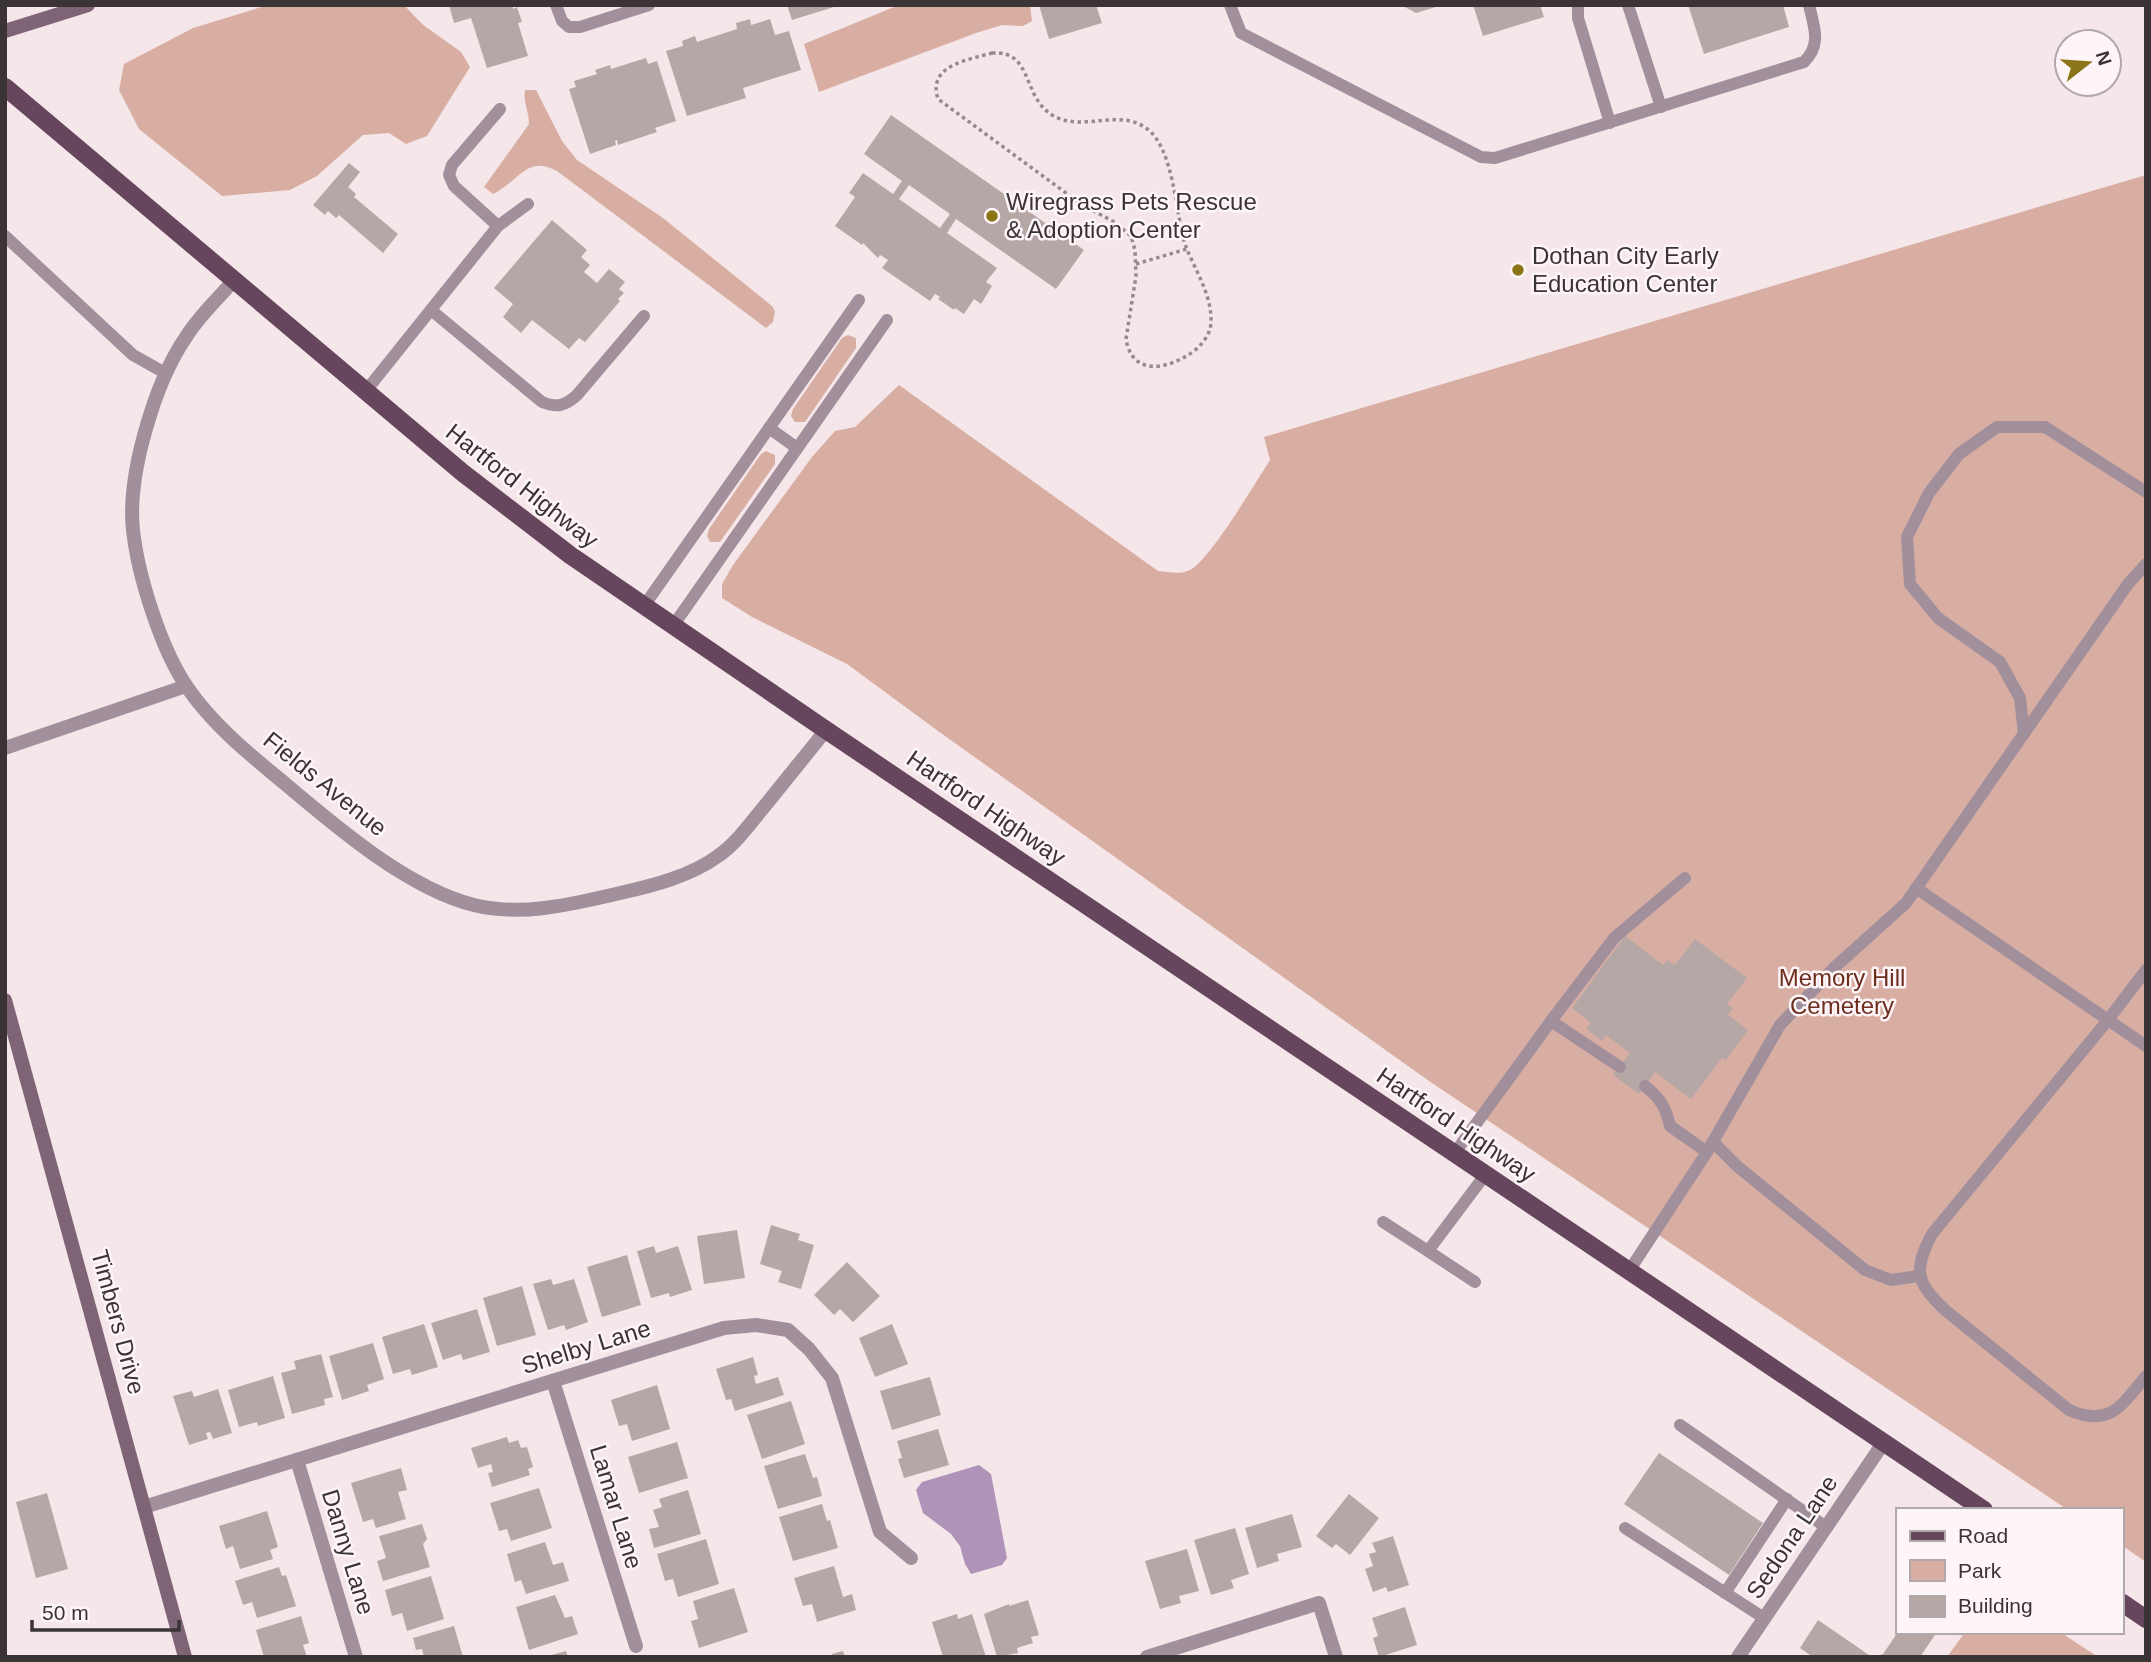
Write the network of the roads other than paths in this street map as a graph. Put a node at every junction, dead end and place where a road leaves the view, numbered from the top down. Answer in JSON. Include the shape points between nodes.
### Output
{"nodes":[{"id":1,"x":88,"y":5,"type":"edge"},
{"id":2,"x":556,"y":5,"type":"edge"},
{"id":3,"x":649,"y":5,"type":"edge"},
{"id":4,"x":1230,"y":5,"type":"edge"},
{"id":5,"x":1578,"y":5,"type":"edge"},
{"id":6,"x":1628,"y":5,"type":"edge"},
{"id":7,"x":1809,"y":5,"type":"edge"},
{"id":8,"x":5,"y":31,"type":"edge"},
{"id":9,"x":5,"y":87,"type":"edge"},
{"id":10,"x":1661,"y":107,"type":"junction"},
{"id":11,"x":500,"y":109,"type":"dead end"},
{"id":12,"x":1610,"y":123,"type":"junction"},
{"id":13,"x":528,"y":204,"type":"dead end"},
{"id":14,"x":498,"y":226,"type":"junction"},
{"id":15,"x":5,"y":236,"type":"edge"},
{"id":16,"x":234,"y":280,"type":"junction"},
{"id":17,"x":859,"y":300,"type":"dead end"},
{"id":18,"x":431,"y":310,"type":"junction"},
{"id":19,"x":644,"y":316,"type":"dead end"},
{"id":20,"x":887,"y":320,"type":"dead end"},
{"id":21,"x":165,"y":373,"type":"junction"},
{"id":22,"x":365,"y":392,"type":"junction"},
{"id":23,"x":769,"y":428,"type":"junction"},
{"id":24,"x":797,"y":448,"type":"junction"},
{"id":25,"x":2146,"y":492,"type":"edge"},
{"id":26,"x":2146,"y":564,"type":"edge"},
{"id":27,"x":644,"y":606,"type":"junction"},
{"id":28,"x":673,"y":626,"type":"junction"},
{"id":29,"x":186,"y":686,"type":"junction"},
{"id":30,"x":826,"y":730,"type":"junction"},
{"id":31,"x":2024,"y":734,"type":"junction"},
{"id":32,"x":5,"y":748,"type":"edge"},
{"id":33,"x":1685,"y":878,"type":"dead end"},
{"id":34,"x":1916,"y":888,"type":"junction"},
{"id":35,"x":2146,"y":970,"type":"edge"},
{"id":36,"x":5,"y":1000,"type":"edge"},
{"id":37,"x":2108,"y":1020,"type":"junction"},
{"id":38,"x":1551,"y":1021,"type":"junction"},
{"id":39,"x":2146,"y":1046,"type":"edge"},
{"id":40,"x":1620,"y":1066,"type":"dead end"},
{"id":41,"x":1644,"y":1086,"type":"dead end"},
{"id":42,"x":1710,"y":1147,"type":"junction"},
{"id":43,"x":1454,"y":1154,"type":"junction"},
{"id":44,"x":1485,"y":1175,"type":"junction"},
{"id":45,"x":1383,"y":1222,"type":"dead end"},
{"id":46,"x":1427,"y":1251,"type":"junction"},
{"id":47,"x":1629,"y":1271,"type":"junction"},
{"id":48,"x":1919,"y":1276,"type":"junction"},
{"id":49,"x":1475,"y":1282,"type":"dead end"},
{"id":50,"x":2146,"y":1376,"type":"edge"},
{"id":51,"x":553,"y":1381,"type":"junction"},
{"id":52,"x":1680,"y":1425,"type":"dead end"},
{"id":53,"x":1884,"y":1442,"type":"junction"},
{"id":54,"x":297,"y":1461,"type":"junction"},
{"id":55,"x":1787,"y":1499,"type":"junction"},
{"id":56,"x":144,"y":1507,"type":"junction"},
{"id":57,"x":1981,"y":1508,"type":"edge"},
{"id":58,"x":1826,"y":1527,"type":"junction"},
{"id":59,"x":1625,"y":1528,"type":"dead end"},
{"id":60,"x":911,"y":1558,"type":"dead end"},
{"id":61,"x":1725,"y":1593,"type":"junction"},
{"id":62,"x":2123,"y":1603,"type":"edge"},
{"id":63,"x":1765,"y":1618,"type":"junction"},
{"id":64,"x":2146,"y":1619,"type":"edge"},
{"id":65,"x":636,"y":1646,"type":"dead end"},
{"id":66,"x":185,"y":1657,"type":"edge"},
{"id":67,"x":356,"y":1657,"type":"edge"},
{"id":68,"x":1147,"y":1657,"type":"edge"},
{"id":69,"x":1336,"y":1657,"type":"edge"},
{"id":70,"x":1738,"y":1657,"type":"edge"}],
"edges":[{"from":1,"to":8,"type":"street"},
{"from":2,"to":3,"type":"lane","via":[[562,21],[580,27]]},
{"from":4,"to":12,"type":"lane","via":[[1241,33],[1481,158],[1510,155]]},
{"from":5,"to":12,"type":"lane"},
{"from":6,"to":10,"type":"lane"},
{"from":7,"to":10,"type":"lane","via":[[1815,33],[1813,53],[1804,62]]},
{"from":9,"to":16,"type":"main road","name":"Hartford Highway"},
{"from":10,"to":12,"type":"lane"},
{"from":11,"to":14,"type":"lane","via":[[449,175],[454,186]]},
{"from":13,"to":14,"type":"lane"},
{"from":14,"to":18,"type":"lane"},
{"from":15,"to":21,"type":"lane","via":[[133,355]]},
{"from":16,"to":21,"type":"street","name":"Fields Avenue","via":[[187,335]]},
{"from":16,"to":22,"type":"main road","name":"Hartford Highway"},
{"from":17,"to":23,"type":"lane"},
{"from":18,"to":19,"type":"lane","via":[[542,402],[554,407],[577,395]]},
{"from":18,"to":22,"type":"lane"},
{"from":20,"to":24,"type":"lane"},
{"from":21,"to":29,"type":"street","name":"Fields Avenue","via":[[134,482],[132,528],[142,577],[164,641]]},
{"from":22,"to":27,"type":"main road","name":"Hartford Highway","via":[[463,473]]},
{"from":23,"to":24,"type":"lane"},
{"from":23,"to":27,"type":"lane"},
{"from":24,"to":28,"type":"lane"},
{"from":25,"to":31,"type":"lane","via":[[2045,427],[1997,427],[1959,454],[1929,493],[1908,537],[1910,584],[1938,618],[2000,662],[2020,698]]},
{"from":26,"to":31,"type":"lane"},
{"from":27,"to":28,"type":"main road","name":"Hartford Highway"},
{"from":28,"to":30,"type":"main road","name":"Hartford Highway"},
{"from":29,"to":30,"type":"street","name":"Fields Avenue","via":[[219,725],[266,768],[356,840],[438,892],[505,910],[567,905],[644,887],[717,857],[740,837]]},
{"from":29,"to":32,"type":"street"},
{"from":30,"to":43,"type":"main road","name":"Hartford Highway"},
{"from":31,"to":34,"type":"lane"},
{"from":33,"to":38,"type":"lane","via":[[1615,937]]},
{"from":34,"to":37,"type":"lane"},
{"from":34,"to":42,"type":"lane","via":[[1780,1025]]},
{"from":35,"to":37,"type":"lane"},
{"from":36,"to":56,"type":"street","name":"Timbers Drive"},
{"from":37,"to":39,"type":"lane"},
{"from":37,"to":48,"type":"lane","via":[[1932,1234],[1922,1254]]},
{"from":38,"to":40,"type":"lane"},
{"from":38,"to":43,"type":"lane"},
{"from":41,"to":42,"type":"lane","via":[[1657,1096],[1670,1126]]},
{"from":42,"to":47,"type":"lane"},
{"from":42,"to":48,"type":"lane","via":[[1865,1270],[1891,1280]]},
{"from":43,"to":44,"type":"main road","name":"Hartford Highway"},
{"from":44,"to":46,"type":"lane"},
{"from":44,"to":47,"type":"main road","name":"Hartford Highway"},
{"from":45,"to":46,"type":"lane"},
{"from":46,"to":49,"type":"lane"},
{"from":47,"to":53,"type":"main road","name":"Hartford Highway"},
{"from":48,"to":50,"type":"lane","via":[[1929,1295],[1945,1310],[2070,1410],[2102,1417],[2117,1409]]},
{"from":51,"to":54,"type":"street","name":"Shelby Lane"},
{"from":51,"to":60,"type":"street","name":"Shelby Lane","via":[[724,1328],[757,1325],[788,1330],[832,1378],[880,1532]]},
{"from":51,"to":65,"type":"street","name":"Lamar Lane"},
{"from":52,"to":55,"type":"lane"},
{"from":53,"to":57,"type":"main road","name":"Hartford Highway"},
{"from":53,"to":58,"type":"street","name":"Sedona Lane"},
{"from":54,"to":56,"type":"street","name":"Shelby Lane"},
{"from":54,"to":67,"type":"street","name":"Danny Lane"},
{"from":55,"to":58,"type":"lane"},
{"from":55,"to":61,"type":"lane"},
{"from":56,"to":66,"type":"street","name":"Timbers Drive"},
{"from":58,"to":63,"type":"street","name":"Sedona Lane"},
{"from":59,"to":61,"type":"lane"},
{"from":61,"to":63,"type":"lane"},
{"from":62,"to":64,"type":"main road"},
{"from":63,"to":70,"type":"street","name":"Sedona Lane"},
{"from":68,"to":69,"type":"street","via":[[1320,1602]]}]}
